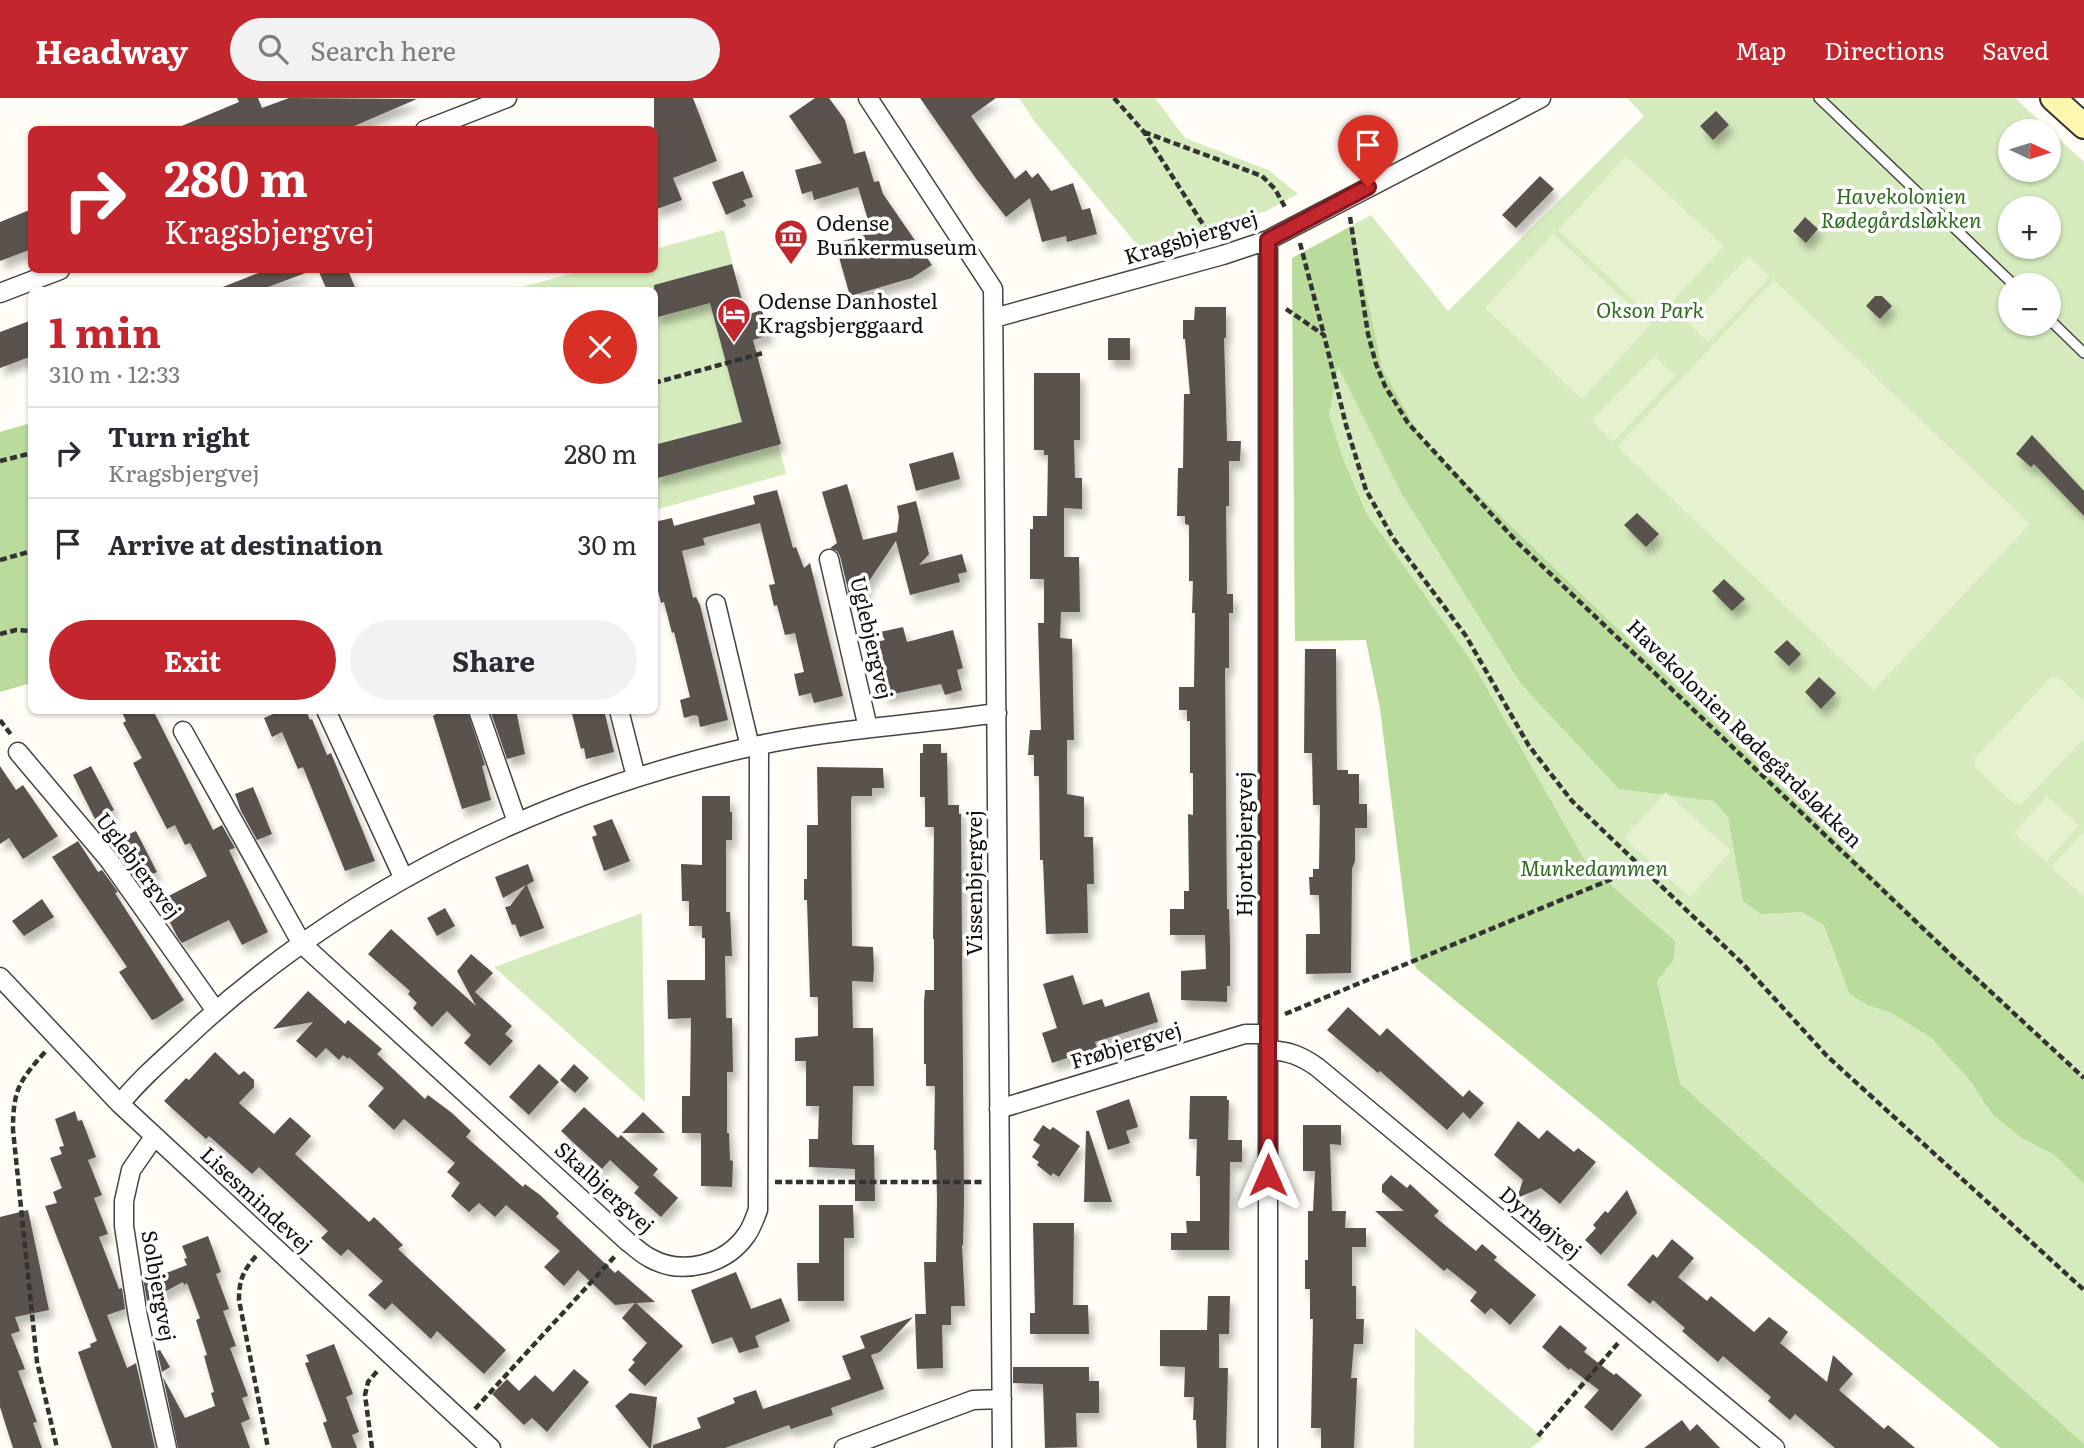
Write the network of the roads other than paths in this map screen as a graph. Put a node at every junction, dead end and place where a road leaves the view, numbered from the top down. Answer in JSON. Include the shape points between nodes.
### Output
{"nodes":[{"id":1,"x":507,"y":98,"type":"edge"},
{"id":2,"x":868,"y":98,"type":"edge"},
{"id":3,"x":1541,"y":98,"type":"edge"},
{"id":4,"x":1819,"y":98,"type":"edge"},
{"id":5,"x":2053,"y":98,"type":"edge"},
{"id":6,"x":435,"y":126,"type":"edge"},
{"id":7,"x":2084,"y":127,"type":"edge"},
{"id":8,"x":1268,"y":240,"type":"junction"},
{"id":9,"x":52,"y":273,"type":"edge"},
{"id":10,"x":2001,"y":273,"type":"edge"},
{"id":11,"x":0,"y":293,"type":"edge"},
{"id":12,"x":994,"y":318,"type":"junction"},
{"id":13,"x":2061,"y":331,"type":"edge"},
{"id":14,"x":2084,"y":353,"type":"edge"},
{"id":15,"x":829,"y":559,"type":"dead end"},
{"id":16,"x":716,"y":604,"type":"dead end"},
{"id":17,"x":997,"y":713,"type":"junction"},
{"id":18,"x":328,"y":714,"type":"edge"},
{"id":19,"x":479,"y":714,"type":"edge"},
{"id":20,"x":620,"y":714,"type":"edge"},
{"id":21,"x":868,"y":728,"type":"junction"},
{"id":22,"x":183,"y":731,"type":"dead end"},
{"id":23,"x":755,"y":746,"type":"junction"},
{"id":24,"x":18,"y":752,"type":"dead end"},
{"id":25,"x":636,"y":777,"type":"junction"},
{"id":26,"x":517,"y":822,"type":"junction"},
{"id":27,"x":404,"y":879,"type":"junction"},
{"id":28,"x":302,"y":944,"type":"junction"},
{"id":29,"x":0,"y":977,"type":"edge"},
{"id":30,"x":216,"y":1011,"type":"junction"},
{"id":31,"x":1268,"y":1035,"type":"junction"},
{"id":32,"x":120,"y":1104,"type":"junction"},
{"id":33,"x":999,"y":1109,"type":"junction"},
{"id":34,"x":154,"y":1137,"type":"junction"},
{"id":35,"x":1002,"y":1399,"type":"junction"},
{"id":36,"x":1769,"y":1447,"type":"edge"},
{"id":37,"x":167,"y":1448,"type":"edge"},
{"id":38,"x":491,"y":1448,"type":"edge"},
{"id":39,"x":844,"y":1448,"type":"edge"},
{"id":40,"x":1002,"y":1448,"type":"edge"},
{"id":41,"x":1268,"y":1448,"type":"edge"}],
"edges":[{"from":1,"to":6,"type":"street"},
{"from":2,"to":12,"type":"street","name":"Vissenbjergvej","via":[[993,289]]},
{"from":3,"to":8,"type":"street","name":"Kragsbjergvej"},
{"from":4,"to":10,"type":"lane"},
{"from":5,"to":7,"type":"street"},
{"from":8,"to":12,"type":"street","name":"Kragsbjergvej"},
{"from":8,"to":31,"type":"street","name":"Hjortebjergvej"},
{"from":9,"to":11,"type":"street"},
{"from":12,"to":17,"type":"street","name":"Vissenbjergvej"},
{"from":13,"to":14,"type":"lane"},
{"from":15,"to":21,"type":"street","name":"Uglebjergvej"},
{"from":16,"to":23,"type":"street"},
{"from":17,"to":21,"type":"street","name":"Uglebjergvej"},
{"from":17,"to":33,"type":"street","name":"Vissenbjergvej"},
{"from":18,"to":27,"type":"street"},
{"from":19,"to":26,"type":"street"},
{"from":20,"to":25,"type":"street"},
{"from":21,"to":23,"type":"street","name":"Uglebjergvej"},
{"from":22,"to":28,"type":"street"},
{"from":23,"to":25,"type":"street","name":"Uglebjergvej"},
{"from":23,"to":28,"type":"street","name":"Skalbjergvej","via":[[758,1210],[747,1235],[728,1254],[703,1265],[676,1267],[650,1258],[628,1242]]},
{"from":24,"to":30,"type":"street","name":"Uglebjergvej","via":[[109,860]]},
{"from":25,"to":26,"type":"street","name":"Uglebjergvej"},
{"from":26,"to":27,"type":"street","name":"Uglebjergvej"},
{"from":27,"to":28,"type":"street","name":"Uglebjergvej"},
{"from":28,"to":30,"type":"street","name":"Uglebjergvej"},
{"from":29,"to":32,"type":"street","name":"Lisesmindevej"},
{"from":30,"to":32,"type":"street","name":"Uglebjergvej","via":[[136,1083]]},
{"from":31,"to":33,"type":"street","name":"Frøbjergvej","via":[[1245,1034]]},
{"from":31,"to":36,"type":"street","name":"Dyrhøjvej","via":[[1286,1051],[1317,1067]]},
{"from":31,"to":41,"type":"street","name":"Hjortebjergvej"},
{"from":32,"to":34,"type":"street","name":"Lisesmindevej"},
{"from":33,"to":35,"type":"street","name":"Vissenbjergvej"},
{"from":34,"to":37,"type":"street","name":"Solbjergvej","via":[[131,1170],[124,1226],[138,1317]]},
{"from":34,"to":38,"type":"street","name":"Lisesmindevej"},
{"from":35,"to":39,"type":"street","via":[[974,1400]]},
{"from":35,"to":40,"type":"street","name":"Vissenbjergvej"}]}
